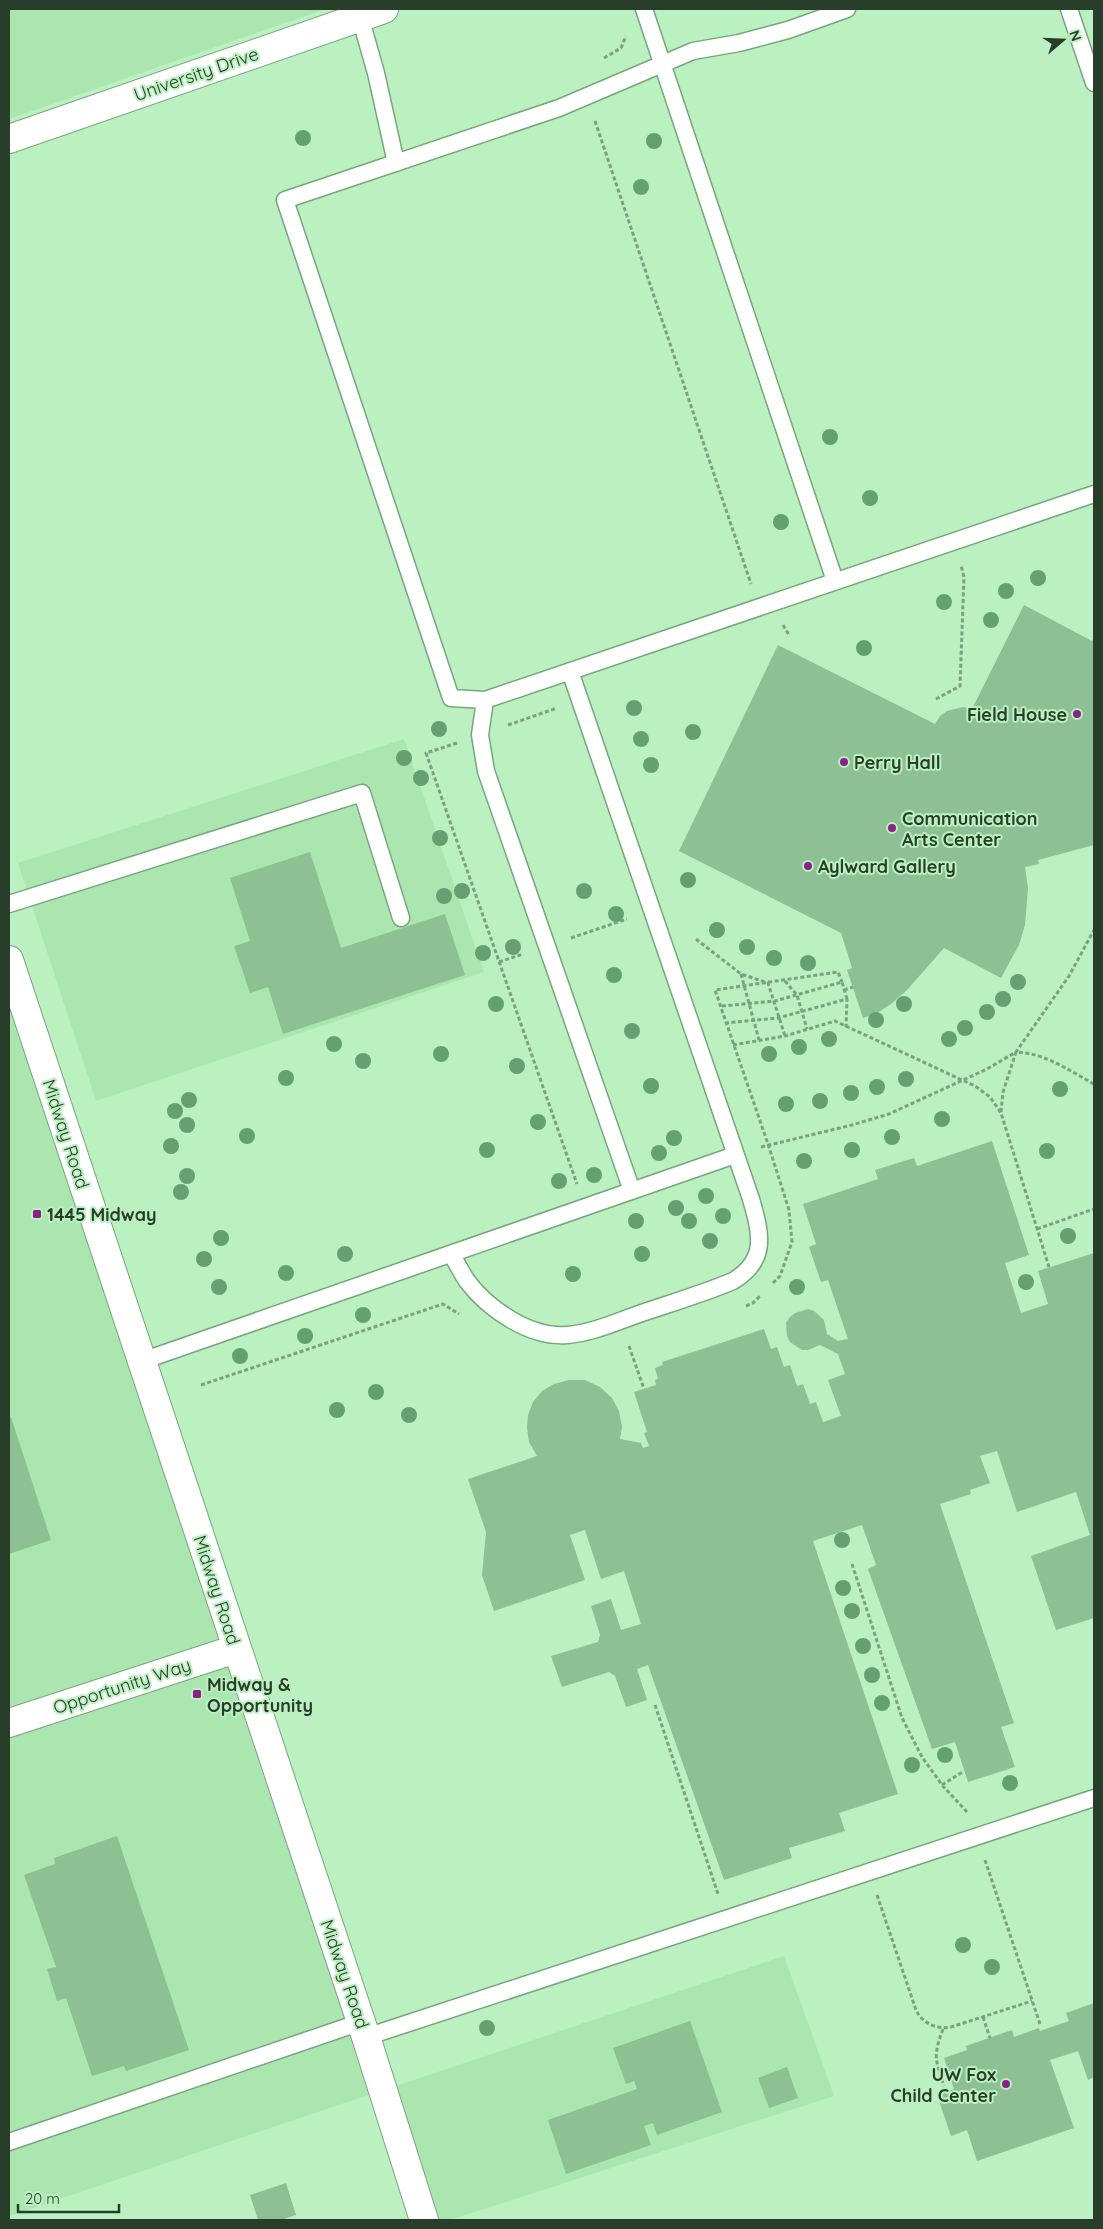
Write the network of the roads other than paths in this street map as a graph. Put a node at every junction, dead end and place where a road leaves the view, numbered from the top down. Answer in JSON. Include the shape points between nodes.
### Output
{"nodes":[{"id":1,"x":644,"y":9,"type":"edge"},
{"id":2,"x":847,"y":9,"type":"edge"},
{"id":3,"x":1069,"y":9,"type":"edge"},
{"id":4,"x":372,"y":13,"type":"edge"},
{"id":5,"x":662,"y":64,"type":"junction"},
{"id":6,"x":1094,"y":83,"type":"edge"},
{"id":7,"x":9,"y":139,"type":"edge"},
{"id":8,"x":396,"y":163,"type":"junction"},
{"id":9,"x":1094,"y":494,"type":"edge"},
{"id":10,"x":835,"y":581,"type":"junction"},
{"id":11,"x":570,"y":671,"type":"junction"},
{"id":12,"x":485,"y":700,"type":"junction"},
{"id":13,"x":9,"y":904,"type":"edge"},
{"id":14,"x":401,"y":918,"type":"dead end"},
{"id":15,"x":9,"y":960,"type":"edge"},
{"id":16,"x":735,"y":1155,"type":"junction"},
{"id":17,"x":632,"y":1191,"type":"junction"},
{"id":18,"x":452,"y":1254,"type":"junction"},
{"id":19,"x":142,"y":1361,"type":"junction"},
{"id":20,"x":236,"y":1649,"type":"junction"},
{"id":21,"x":9,"y":1723,"type":"edge"},
{"id":22,"x":1094,"y":1798,"type":"edge"},
{"id":23,"x":363,"y":2030,"type":"junction"},
{"id":24,"x":9,"y":2142,"type":"edge"},
{"id":25,"x":424,"y":2220,"type":"edge"}],
"edges":[{"from":1,"to":5,"type":"lane"},
{"from":2,"to":5,"type":"lane","via":[[788,30],[693,51]]},
{"from":3,"to":6,"type":"lane"},
{"from":4,"to":7,"type":"main road","name":"University Drive"},
{"from":4,"to":8,"type":"lane","via":[[376,73]]},
{"from":5,"to":8,"type":"lane","via":[[559,108]]},
{"from":5,"to":10,"type":"lane"},
{"from":8,"to":12,"type":"lane","via":[[285,200],[451,698]]},
{"from":9,"to":10,"type":"lane"},
{"from":10,"to":11,"type":"lane"},
{"from":11,"to":12,"type":"lane"},
{"from":11,"to":16,"type":"lane"},
{"from":12,"to":17,"type":"lane","via":[[480,735],[486,771]]},
{"from":13,"to":14,"type":"lane","via":[[362,793]]},
{"from":15,"to":19,"type":"main road","name":"Midway Road"},
{"from":16,"to":17,"type":"lane"},
{"from":16,"to":18,"type":"lane","via":[[757,1220],[760,1246],[746,1272],[709,1290],[586,1332],[547,1334],[524,1326],[495,1308],[467,1280]]},
{"from":17,"to":18,"type":"lane"},
{"from":18,"to":19,"type":"lane"},
{"from":19,"to":20,"type":"main road","name":"Midway Road"},
{"from":20,"to":21,"type":"main road","name":"Opportunity Way"},
{"from":20,"to":23,"type":"main road","name":"Midway Road"},
{"from":22,"to":23,"type":"lane","via":[[727,1918]]},
{"from":23,"to":24,"type":"lane"},
{"from":23,"to":25,"type":"main road","name":"Midway Road"}]}
